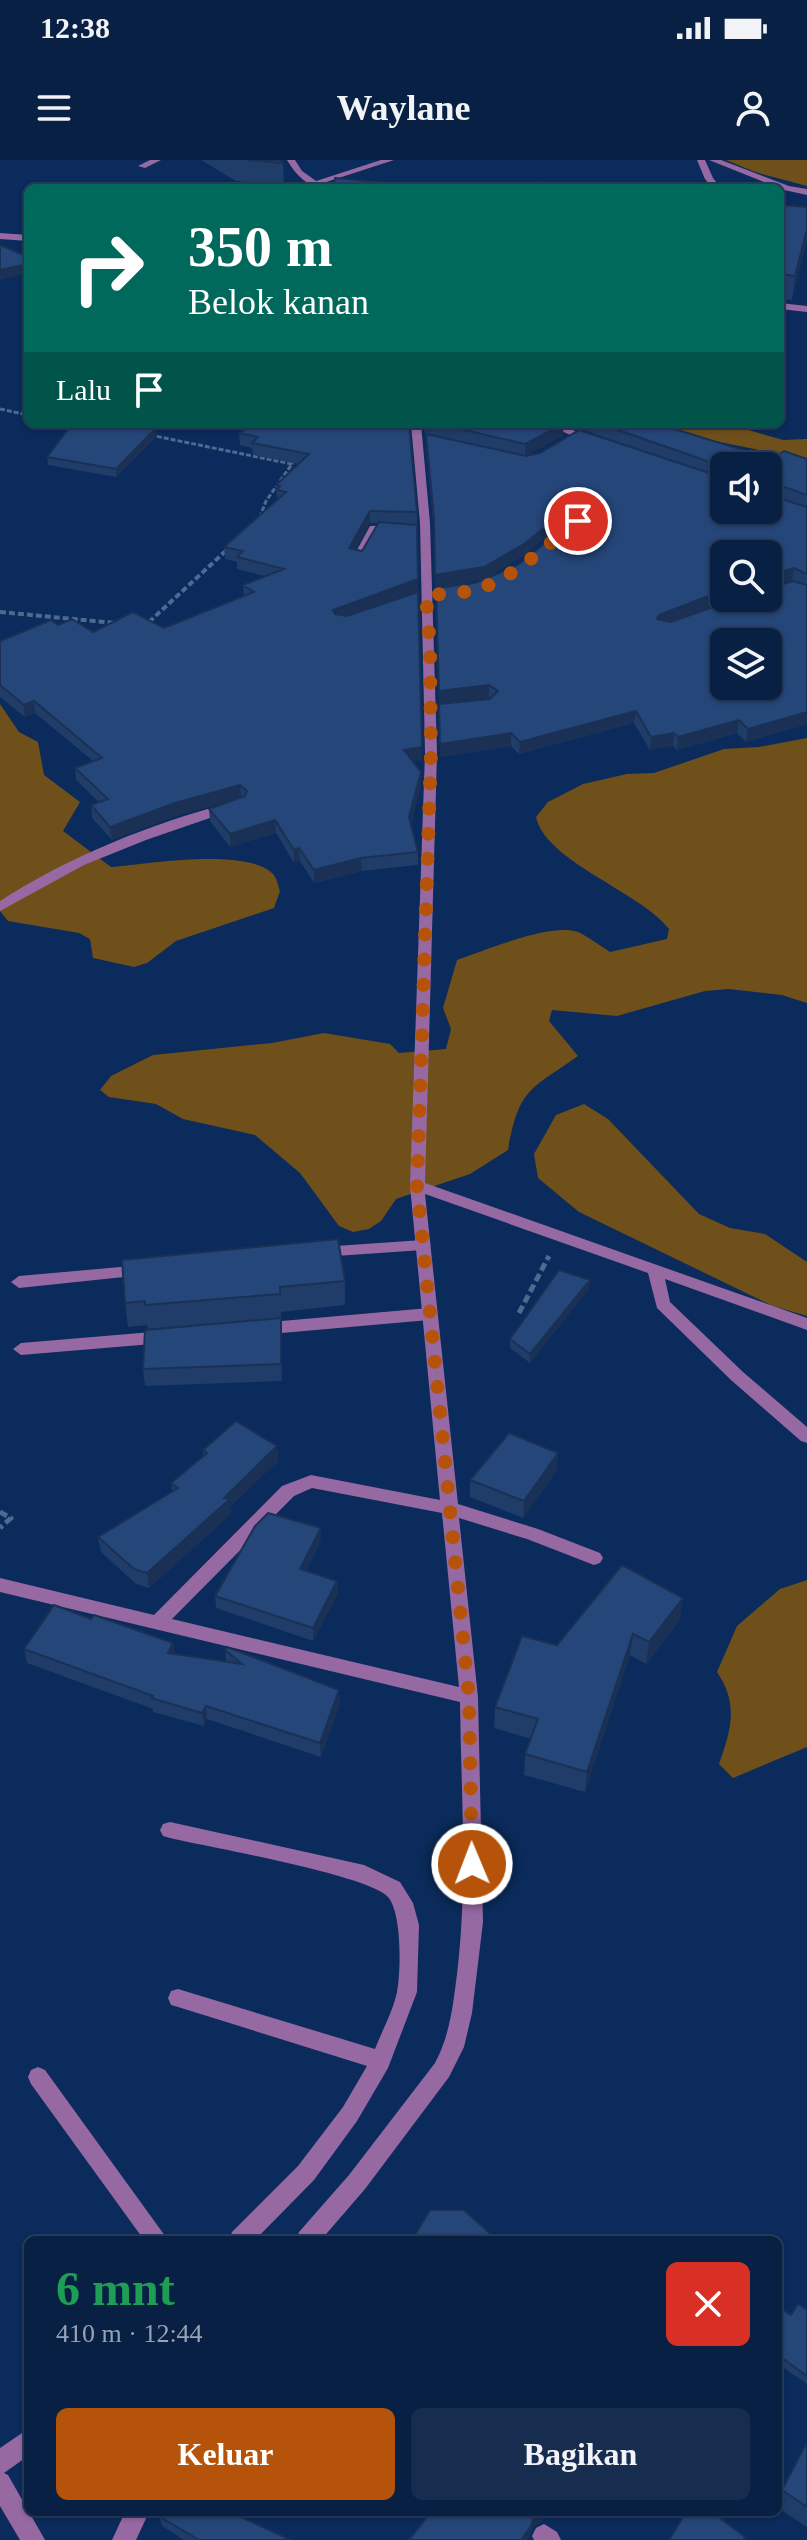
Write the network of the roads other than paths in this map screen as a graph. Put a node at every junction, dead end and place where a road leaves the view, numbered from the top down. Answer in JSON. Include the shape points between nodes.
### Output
{"nodes":[{"id":1,"x":157,"y":160,"type":"edge"},
{"id":2,"x":291,"y":160,"type":"edge"},
{"id":3,"x":390,"y":160,"type":"edge"},
{"id":4,"x":701,"y":160,"type":"edge"},
{"id":5,"x":713,"y":160,"type":"edge"},
{"id":6,"x":142,"y":166,"type":"dead end"},
{"id":7,"x":316,"y":184,"type":"edge"},
{"id":8,"x":321,"y":184,"type":"edge"},
{"id":9,"x":713,"y":184,"type":"edge"},
{"id":10,"x":776,"y":184,"type":"edge"},
{"id":11,"x":784,"y":187,"type":"edge"},
{"id":12,"x":807,"y":192,"type":"edge"},
{"id":13,"x":0,"y":236,"type":"edge"},
{"id":14,"x":24,"y":238,"type":"edge"},
{"id":15,"x":784,"y":306,"type":"edge"},
{"id":16,"x":807,"y":309,"type":"edge"},
{"id":17,"x":560,"y":428,"type":"edge"},
{"id":18,"x":421,"y":434,"type":"edge"},
{"id":19,"x":578,"y":435,"type":"junction"},
{"id":20,"x":566,"y":444,"type":"edge"},
{"id":21,"x":602,"y":445,"type":"edge"},
{"id":22,"x":426,"y":531,"type":"junction"},
{"id":23,"x":357,"y":559,"type":"edge"},
{"id":24,"x":239,"y":804,"type":"edge"},
{"id":25,"x":0,"y":907,"type":"edge"},
{"id":26,"x":417,"y":1186,"type":"junction"},
{"id":27,"x":423,"y":1245,"type":"junction"},
{"id":28,"x":297,"y":1255,"type":"edge"},
{"id":29,"x":158,"y":1269,"type":"edge"},
{"id":30,"x":655,"y":1272,"type":"junction"},
{"id":31,"x":19,"y":1282,"type":"dead end"},
{"id":32,"x":429,"y":1314,"type":"junction"},
{"id":33,"x":807,"y":1324,"type":"edge"},
{"id":34,"x":241,"y":1330,"type":"edge"},
{"id":35,"x":178,"y":1336,"type":"edge"},
{"id":36,"x":21,"y":1349,"type":"dead end"},
{"id":37,"x":807,"y":1437,"type":"edge"},
{"id":38,"x":449,"y":1508,"type":"junction"},
{"id":39,"x":594,"y":1558,"type":"dead end"},
{"id":40,"x":0,"y":1585,"type":"edge"},
{"id":41,"x":158,"y":1622,"type":"junction"},
{"id":42,"x":469,"y":1697,"type":"junction"},
{"id":43,"x":170,"y":1830,"type":"dead end"},
{"id":44,"x":178,"y":1998,"type":"dead end"},
{"id":45,"x":381,"y":2061,"type":"junction"},
{"id":46,"x":38,"y":2077,"type":"dead end"},
{"id":47,"x":154,"y":2236,"type":"edge"},
{"id":48,"x":244,"y":2236,"type":"edge"},
{"id":49,"x":310,"y":2236,"type":"edge"},
{"id":50,"x":24,"y":2444,"type":"edge"},
{"id":51,"x":0,"y":2463,"type":"edge"},
{"id":52,"x":0,"y":2483,"type":"edge"},
{"id":53,"x":135,"y":2516,"type":"edge"},
{"id":54,"x":33,"y":2540,"type":"edge"},
{"id":55,"x":124,"y":2540,"type":"edge"}],
"edges":[{"from":1,"to":6,"type":"street"},
{"from":2,"to":7,"type":"street"},
{"from":3,"to":8,"type":"street"},
{"from":4,"to":9,"type":"street"},
{"from":5,"to":10,"type":"street"},
{"from":11,"to":12,"type":"street"},
{"from":13,"to":14,"type":"street"},
{"from":15,"to":16,"type":"street"},
{"from":17,"to":19,"type":"street"},
{"from":18,"to":22,"type":"street"},
{"from":19,"to":20,"type":"street"},
{"from":19,"to":21,"type":"street"},
{"from":22,"to":23,"type":"street","via":[[374,528]]},
{"from":22,"to":26,"type":"street","via":[[435,710]]},
{"from":24,"to":25,"type":"street","via":[[129,844]]},
{"from":26,"to":27,"type":"street"},
{"from":26,"to":30,"type":"street"},
{"from":27,"to":28,"type":"street"},
{"from":27,"to":32,"type":"street"},
{"from":29,"to":31,"type":"street"},
{"from":30,"to":33,"type":"street"},
{"from":30,"to":37,"type":"street","via":[[663,1304]]},
{"from":32,"to":34,"type":"street"},
{"from":32,"to":38,"type":"street"},
{"from":35,"to":36,"type":"street"},
{"from":38,"to":39,"type":"street"},
{"from":38,"to":41,"type":"street","via":[[311,1481],[297,1485]]},
{"from":38,"to":42,"type":"street"},
{"from":40,"to":41,"type":"street"},
{"from":41,"to":42,"type":"street"},
{"from":42,"to":49,"type":"street","via":[[473,1922],[454,2047],[431,2088]]},
{"from":43,"to":45,"type":"street","via":[[357,1871],[393,1888],[409,1925],[407,1992]]},
{"from":44,"to":45,"type":"street"},
{"from":45,"to":48,"type":"street","via":[[306,2173]]},
{"from":46,"to":47,"type":"street"},
{"from":50,"to":51,"type":"street"},
{"from":52,"to":54,"type":"street"},
{"from":53,"to":55,"type":"street"}]}
